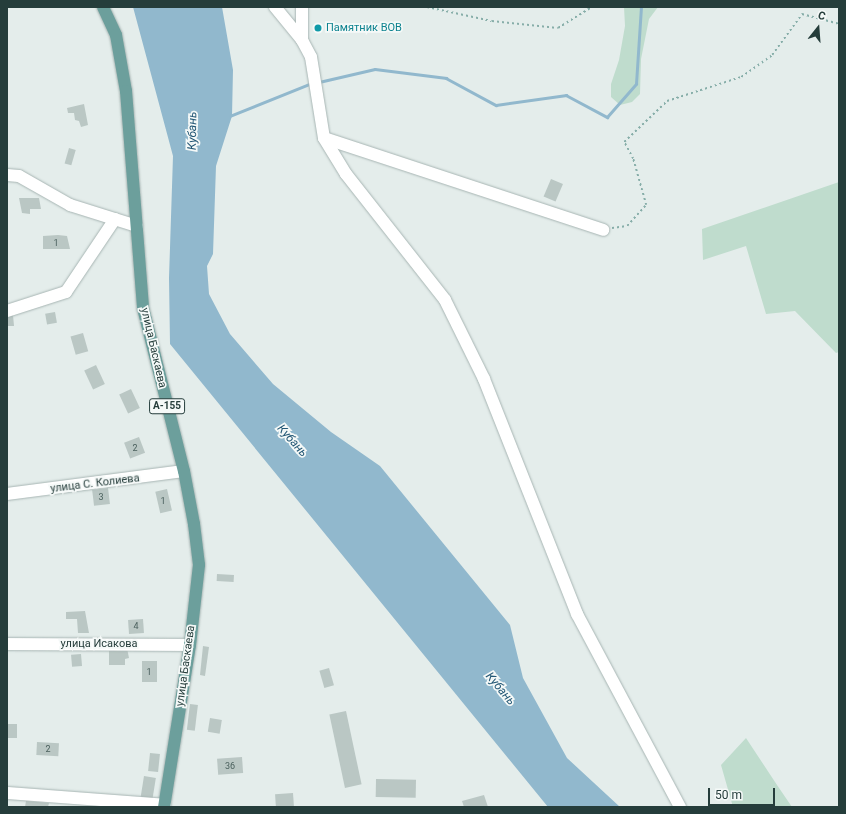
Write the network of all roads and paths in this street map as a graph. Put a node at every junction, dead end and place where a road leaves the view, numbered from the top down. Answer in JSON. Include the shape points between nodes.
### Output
{"nodes":[{"id":1,"x":104,"y":7,"type":"edge"},
{"id":2,"x":275,"y":7,"type":"edge"},
{"id":3,"x":302,"y":7,"type":"edge"},
{"id":4,"x":427,"y":7,"type":"edge"},
{"id":5,"x":591,"y":7,"type":"edge"},
{"id":6,"x":839,"y":24,"type":"edge"},
{"id":7,"x":302,"y":40,"type":"junction"},
{"id":8,"x":324,"y":138,"type":"junction"},
{"id":9,"x":7,"y":175,"type":"edge"},
{"id":10,"x":115,"y":219,"type":"junction"},
{"id":11,"x":137,"y":226,"type":"junction"},
{"id":12,"x":603,"y":230,"type":"joint"},
{"id":13,"x":7,"y":311,"type":"edge"},
{"id":14,"x":184,"y":471,"type":"junction"},
{"id":15,"x":7,"y":494,"type":"edge"},
{"id":16,"x":7,"y":644,"type":"edge"},
{"id":17,"x":190,"y":645,"type":"junction"},
{"id":18,"x":7,"y":793,"type":"edge"},
{"id":19,"x":165,"y":806,"type":"edge"},
{"id":20,"x":680,"y":807,"type":"edge"}],
"edges":[{"from":1,"to":11,"type":"main road","name":"улица Баскаева","number":"А-155","via":[[116,35],[126,91]]},
{"from":2,"to":7,"type":"street"},
{"from":3,"to":7,"type":"street"},
{"from":4,"to":5,"type":"path","via":[[492,21],[558,28]]},
{"from":6,"to":12,"type":"path","via":[[802,14],[772,55],[741,77],[667,101],[624,142],[633,159],[646,205],[627,226]]},
{"from":7,"to":8,"type":"street","via":[[311,57]]},
{"from":8,"to":12,"type":"street"},
{"from":8,"to":20,"type":"street","via":[[346,174],[445,300],[484,379],[577,614]]},
{"from":9,"to":10,"type":"street","via":[[19,176],[70,205]]},
{"from":10,"to":11,"type":"street"},
{"from":10,"to":13,"type":"street","via":[[66,292]]},
{"from":11,"to":14,"type":"main road","name":"улица Баскаева","number":"А-155","via":[[143,308]]},
{"from":14,"to":15,"type":"street","name":"улица С. Колиева"},
{"from":14,"to":17,"type":"main road","name":"улица Баскаева","number":"А-155","via":[[194,524],[198,565]]},
{"from":16,"to":17,"type":"street","name":"улица Исакова"},
{"from":17,"to":19,"type":"main road","name":"улица Баскаева","number":"А-155"},
{"from":18,"to":19,"type":"street"}]}
